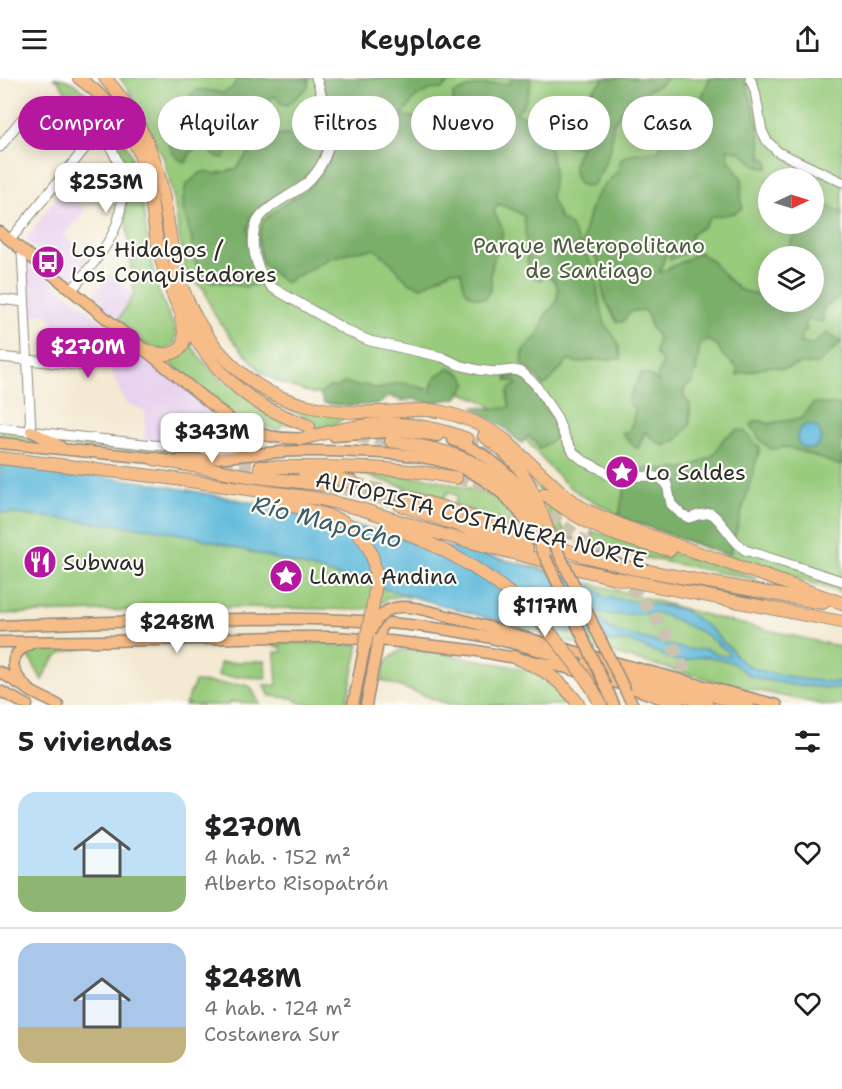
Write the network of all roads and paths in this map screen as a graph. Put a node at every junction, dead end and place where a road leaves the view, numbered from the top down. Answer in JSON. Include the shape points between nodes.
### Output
{"nodes":[{"id":1,"x":79,"y":78,"type":"edge"},
{"id":2,"x":105,"y":78,"type":"edge"},
{"id":3,"x":315,"y":78,"type":"edge"},
{"id":4,"x":750,"y":78,"type":"edge"},
{"id":5,"x":18,"y":126,"type":"edge"},
{"id":6,"x":0,"y":147,"type":"edge"},
{"id":7,"x":84,"y":150,"type":"edge"},
{"id":8,"x":112,"y":150,"type":"edge"},
{"id":9,"x":842,"y":182,"type":"edge"},
{"id":10,"x":0,"y":232,"type":"edge"},
{"id":11,"x":10,"y":240,"type":"junction"},
{"id":12,"x":22,"y":250,"type":"junction"},
{"id":13,"x":170,"y":288,"type":"junction"},
{"id":14,"x":72,"y":290,"type":"junction"},
{"id":15,"x":0,"y":299,"type":"edge"},
{"id":16,"x":24,"y":302,"type":"junction"},
{"id":17,"x":126,"y":334,"type":"junction"},
{"id":18,"x":145,"y":350,"type":"junction"},
{"id":19,"x":0,"y":357,"type":"edge"},
{"id":20,"x":27,"y":360,"type":"junction"},
{"id":21,"x":392,"y":412,"type":"junction"},
{"id":22,"x":309,"y":426,"type":"dead end"},
{"id":23,"x":0,"y":428,"type":"edge"},
{"id":24,"x":31,"y":431,"type":"junction"},
{"id":25,"x":301,"y":439,"type":"junction"},
{"id":26,"x":467,"y":439,"type":"tunnel mouth"},
{"id":27,"x":391,"y":441,"type":"tunnel mouth"},
{"id":28,"x":0,"y":442,"type":"edge"},
{"id":29,"x":70,"y":450,"type":"junction"},
{"id":30,"x":244,"y":456,"type":"junction"},
{"id":31,"x":0,"y":458,"type":"edge"},
{"id":32,"x":154,"y":459,"type":"junction"},
{"id":33,"x":456,"y":478,"type":"tunnel mouth"},
{"id":34,"x":353,"y":483,"type":"tunnel mouth"},
{"id":35,"x":214,"y":485,"type":"junction"},
{"id":36,"x":326,"y":485,"type":"tunnel mouth"},
{"id":37,"x":277,"y":494,"type":"junction"},
{"id":38,"x":544,"y":494,"type":"tunnel mouth"},
{"id":39,"x":540,"y":529,"type":"junction"},
{"id":40,"x":544,"y":554,"type":"joint"},
{"id":41,"x":724,"y":561,"type":"junction"},
{"id":42,"x":572,"y":568,"type":"junction"},
{"id":43,"x":842,"y":581,"type":"edge"},
{"id":44,"x":842,"y":605,"type":"edge"},
{"id":45,"x":382,"y":622,"type":"junction"},
{"id":46,"x":842,"y":622,"type":"edge"},
{"id":47,"x":0,"y":626,"type":"edge"},
{"id":48,"x":379,"y":640,"type":"junction"},
{"id":49,"x":36,"y":641,"type":"junction"},
{"id":50,"x":0,"y":642,"type":"edge"},
{"id":51,"x":364,"y":649,"type":"junction"},
{"id":52,"x":513,"y":657,"type":"junction"},
{"id":53,"x":592,"y":661,"type":"junction"},
{"id":54,"x":0,"y":672,"type":"edge"},
{"id":55,"x":0,"y":691,"type":"edge"},
{"id":56,"x":32,"y":692,"type":"junction"},
{"id":57,"x":27,"y":705,"type":"edge"},
{"id":58,"x":58,"y":705,"type":"edge"},
{"id":59,"x":353,"y":705,"type":"edge"},
{"id":60,"x":366,"y":705,"type":"edge"},
{"id":61,"x":579,"y":705,"type":"edge"},
{"id":62,"x":601,"y":705,"type":"edge"},
{"id":63,"x":614,"y":705,"type":"edge"},
{"id":64,"x":633,"y":705,"type":"edge"},
{"id":65,"x":679,"y":705,"type":"edge"},
{"id":66,"x":708,"y":705,"type":"edge"},
{"id":67,"x":748,"y":705,"type":"edge"},
{"id":68,"x":777,"y":705,"type":"edge"}],
"edges":[{"from":1,"to":13,"type":"highway","via":[[119,115],[138,150]]},
{"from":2,"to":21,"type":"highway","via":[[136,120],[153,156],[179,280],[194,316],[213,344],[252,381],[283,398],[341,411]]},
{"from":3,"to":43,"type":"street","via":[[329,136],[327,153],[303,186],[258,220],[254,237],[258,266],[273,288],[370,341],[442,357],[479,370],[522,372],[535,384],[574,453],[584,461],[610,476],[661,479],[667,484],[671,504],[681,514],[689,518],[711,513],[745,550]]},
{"from":4,"to":9,"type":"street","via":[[767,141],[778,152]]},
{"from":5,"to":6,"type":"street"},
{"from":7,"to":11,"type":"street"},
{"from":8,"to":14,"type":"street","via":[[122,193],[120,211],[110,238]]},
{"from":10,"to":11,"type":"main road"},
{"from":11,"to":12,"type":"main road"},
{"from":12,"to":14,"type":"main road"},
{"from":12,"to":16,"type":"street"},
{"from":13,"to":18,"type":"highway","via":[[184,329],[183,343],[167,355]]},
{"from":13,"to":22,"type":"highway","via":[[195,336],[228,378],[261,404]]},
{"from":14,"to":17,"type":"main road"},
{"from":15,"to":16,"type":"street"},
{"from":16,"to":20,"type":"street"},
{"from":17,"to":18,"type":"main road"},
{"from":17,"to":20,"type":"street","via":[[107,356],[92,365]]},
{"from":18,"to":25,"type":"main road","via":[[237,425],[270,437]]},
{"from":19,"to":20,"type":"street"},
{"from":20,"to":24,"type":"street"},
{"from":21,"to":39,"type":"highway","via":[[453,421],[497,445],[530,484]]},
{"from":21,"to":41,"type":"highway","via":[[433,411],[473,421],[505,440],[560,491],[588,511]]},
{"from":23,"to":24,"type":"street"},
{"from":24,"to":29,"type":"main road"},
{"from":24,"to":30,"type":"street"},
{"from":25,"to":26,"type":"highway","via":[[389,423],[432,427]]},
{"from":25,"to":39,"type":"main road","via":[[400,431],[458,442],[486,457],[525,493],[540,516]]},
{"from":27,"to":39,"type":"highway","via":[[442,451],[486,469],[518,498]]},
{"from":28,"to":29,"type":"main road"},
{"from":29,"to":32,"type":"main road"},
{"from":30,"to":32,"type":"main road"},
{"from":30,"to":39,"type":"main road","via":[[332,451],[403,453],[438,460],[466,470],[496,489]]},
{"from":31,"to":35,"type":"highway","name":"AUTOPISTA COSTANERA NORTE"},
{"from":32,"to":36,"type":"highway"},
{"from":33,"to":34,"type":"highway","name":"AUTOPISTA COSTANERA NORTE","via":[[373,468],[260,467]]},
{"from":35,"to":37,"type":"highway","name":"AUTOPISTA COSTANERA NORTE"},
{"from":35,"to":51,"type":"highway","bridge":true,"via":[[324,514],[342,521],[363,538],[372,553],[375,584]]},
{"from":37,"to":42,"type":"highway","name":"AUTOPISTA COSTANERA NORTE","via":[[347,505]]},
{"from":37,"to":62,"type":"highway","bridge":true,"via":[[372,519],[468,563],[540,621]]},
{"from":38,"to":41,"type":"highway","via":[[604,531]]},
{"from":39,"to":40,"type":"highway","bridge":true},
{"from":39,"to":64,"type":"main road","bridge":true},
{"from":40,"to":63,"type":"main road","bridge":true},
{"from":41,"to":44,"type":"highway"},
{"from":42,"to":44,"type":"highway","name":"AUTOPISTA COSTANERA NORTE","via":[[402,501],[446,508],[551,546],[631,568]]},
{"from":42,"to":46,"type":"highway","name":"AUTOPISTA COSTANERA NORTE"},
{"from":45,"to":47,"type":"main road","via":[[290,618]]},
{"from":45,"to":48,"type":"main road"},
{"from":45,"to":53,"type":"main road","via":[[473,634]]},
{"from":48,"to":49,"type":"main road","via":[[282,637]]},
{"from":48,"to":52,"type":"main road"},
{"from":48,"to":60,"type":"main road"},
{"from":49,"to":50,"type":"main road"},
{"from":49,"to":56,"type":"main road","via":[[21,648],[13,662],[16,674]]},
{"from":51,"to":53,"type":"main road","bridge":true,"via":[[376,621],[387,611],[401,607],[454,616]]},
{"from":51,"to":59,"type":"main road"},
{"from":52,"to":61,"type":"highway","via":[[551,675]]},
{"from":52,"to":65,"type":"main road","via":[[563,667]]},
{"from":53,"to":66,"type":"main road"},
{"from":53,"to":67,"type":"highway"},
{"from":53,"to":68,"type":"main road"},
{"from":54,"to":56,"type":"main road"},
{"from":55,"to":57,"type":"main road"},
{"from":56,"to":58,"type":"main road"}]}
